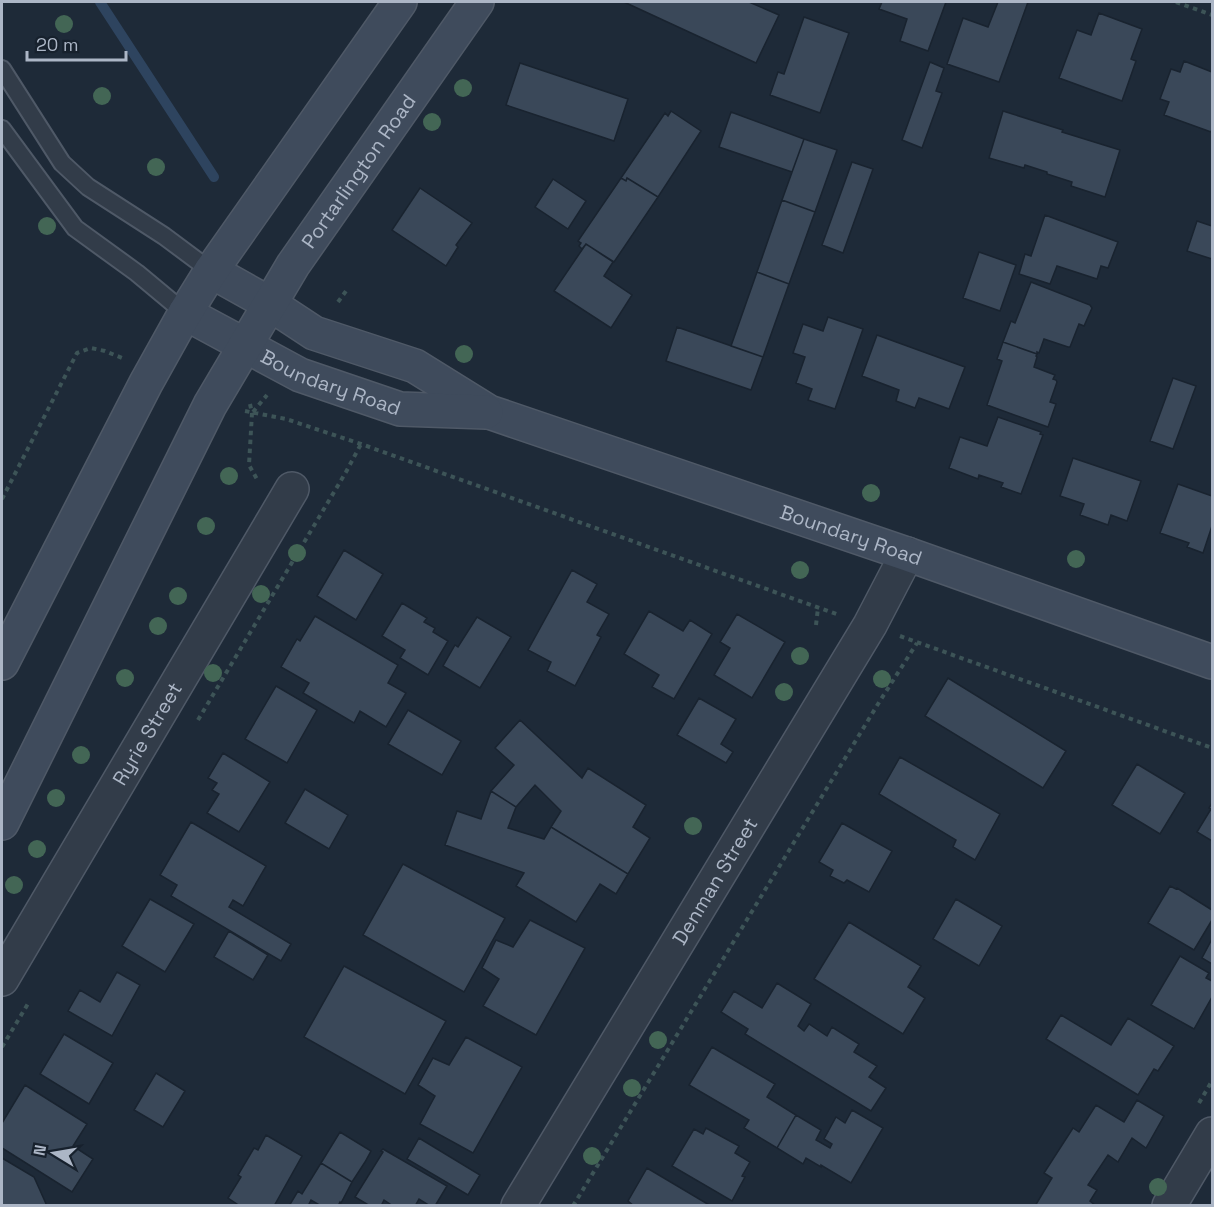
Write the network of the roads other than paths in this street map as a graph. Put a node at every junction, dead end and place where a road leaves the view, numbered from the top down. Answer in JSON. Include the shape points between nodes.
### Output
{"nodes":[{"id":1,"x":400,"y":2,"type":"edge"},
{"id":2,"x":477,"y":2,"type":"edge"},
{"id":3,"x":2,"y":69,"type":"edge"},
{"id":4,"x":2,"y":129,"type":"edge"},
{"id":5,"x":212,"y":271,"type":"junction"},
{"id":6,"x":270,"y":304,"type":"junction"},
{"id":7,"x":185,"y":313,"type":"junction"},
{"id":8,"x":245,"y":346,"type":"junction"},
{"id":9,"x":489,"y":412,"type":"junction"},
{"id":10,"x":292,"y":489,"type":"dead end"},
{"id":11,"x":907,"y":554,"type":"junction"},
{"id":12,"x":1212,"y":662,"type":"edge"},
{"id":13,"x":2,"y":663,"type":"edge"},
{"id":14,"x":2,"y":824,"type":"edge"},
{"id":15,"x":2,"y":979,"type":"edge"},
{"id":16,"x":1212,"y":1134,"type":"edge"},
{"id":17,"x":518,"y":1206,"type":"edge"},
{"id":18,"x":1169,"y":1206,"type":"edge"}],
"edges":[{"from":1,"to":5,"type":"main road"},
{"from":2,"to":6,"type":"main road","name":"Portarlington Road","via":[[293,265]]},
{"from":3,"to":5,"type":"lane","via":[[62,163],[88,187]]},
{"from":4,"to":7,"type":"lane","via":[[75,228]]},
{"from":5,"to":6,"type":"main road","name":"Boundary Road"},
{"from":5,"to":7,"type":"main road"},
{"from":6,"to":8,"type":"main road","name":"Portarlington Road"},
{"from":6,"to":9,"type":"main road","name":"Boundary Road","via":[[314,333],[415,366]]},
{"from":7,"to":8,"type":"main road","name":"Boundary Road"},
{"from":7,"to":13,"type":"main road"},
{"from":8,"to":9,"type":"main road","name":"Boundary Road","via":[[300,375],[400,409]]},
{"from":8,"to":14,"type":"main road","via":[[210,405]]},
{"from":9,"to":11,"type":"main road","name":"Boundary Road"},
{"from":10,"to":15,"type":"street","name":"Ryrie Street"},
{"from":11,"to":12,"type":"main road","name":"Boundary Road"},
{"from":11,"to":17,"type":"street","name":"Denman Street","via":[[870,626]]},
{"from":16,"to":18,"type":"street"}]}
